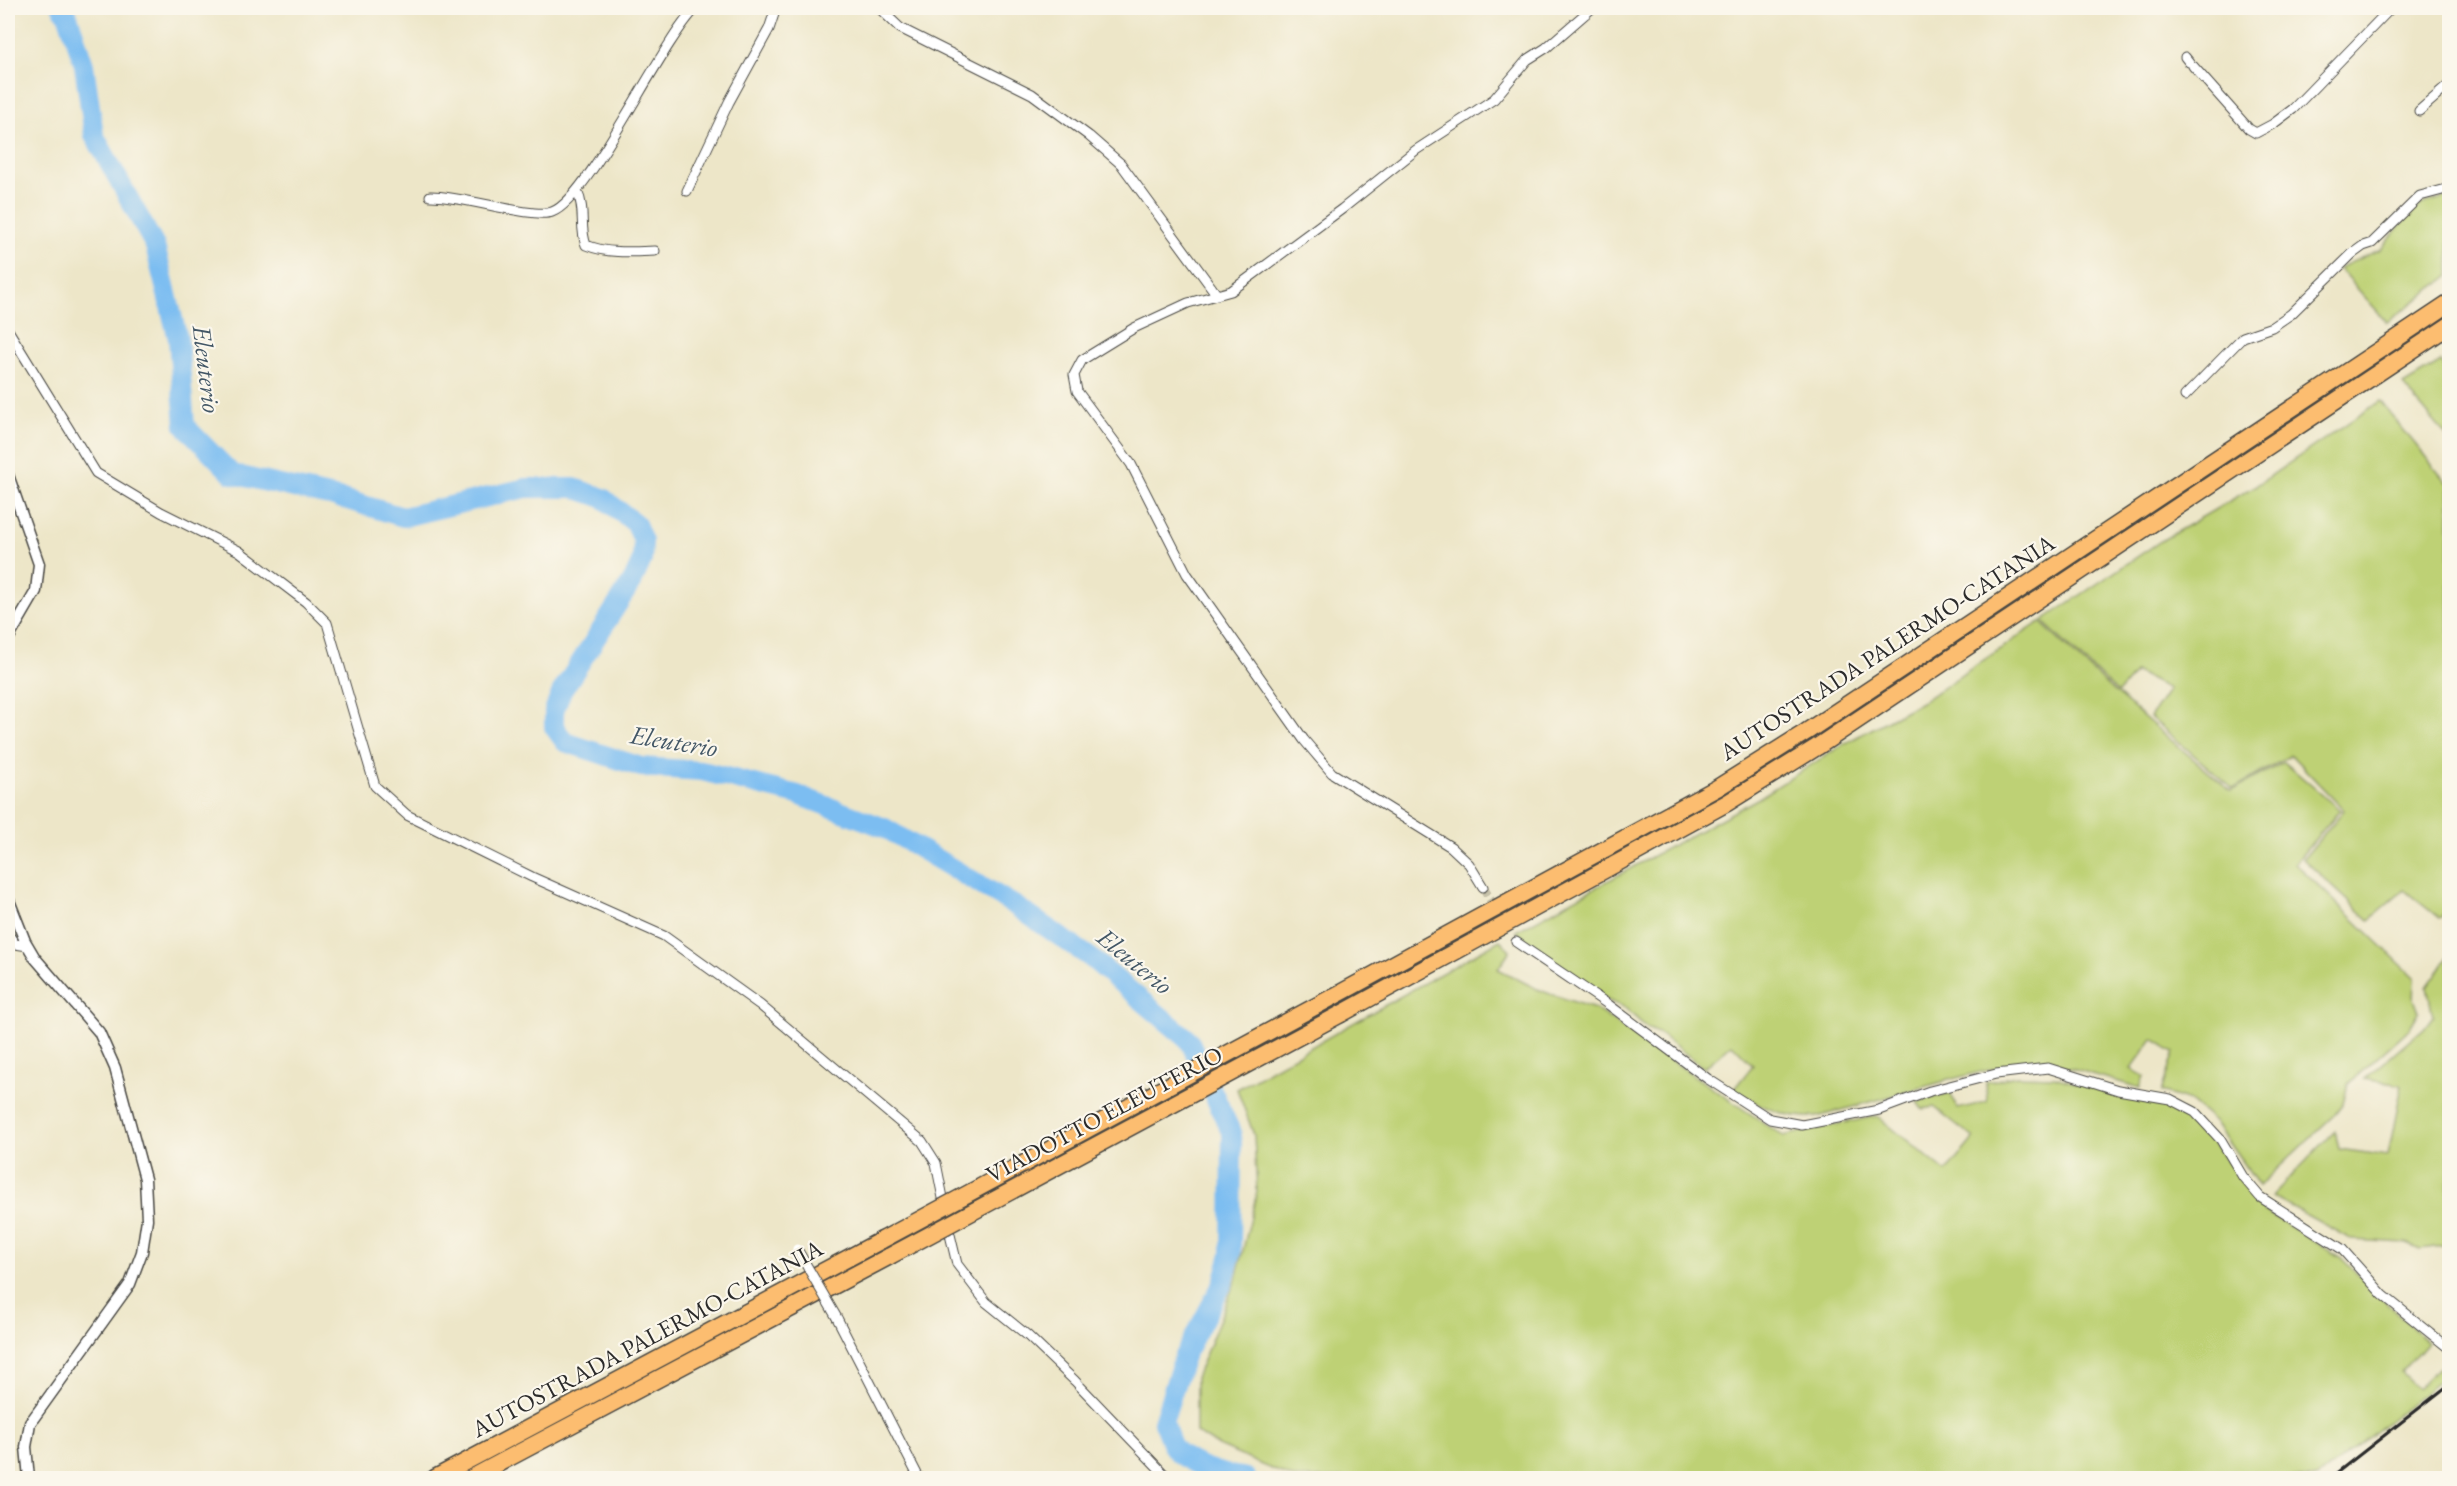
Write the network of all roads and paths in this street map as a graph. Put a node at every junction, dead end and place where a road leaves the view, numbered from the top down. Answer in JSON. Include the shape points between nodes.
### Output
{"nodes":[{"id":1,"x":696,"y":8,"type":"edge"},
{"id":2,"x":776,"y":8,"type":"edge"},
{"id":3,"x":879,"y":8,"type":"edge"},
{"id":4,"x":1593,"y":8,"type":"edge"},
{"id":5,"x":2391,"y":8,"type":"edge"},
{"id":6,"x":2189,"y":62,"type":"dead end"},
{"id":7,"x":2450,"y":84,"type":"edge"},
{"id":8,"x":2419,"y":111,"type":"dead end"},
{"id":9,"x":2450,"y":188,"type":"edge"},
{"id":10,"x":577,"y":191,"type":"junction"},
{"id":11,"x":687,"y":191,"type":"dead end"},
{"id":12,"x":430,"y":196,"type":"dead end"},
{"id":13,"x":655,"y":251,"type":"dead end"},
{"id":14,"x":1217,"y":295,"type":"junction"},
{"id":15,"x":2450,"y":303,"type":"edge"},
{"id":16,"x":2450,"y":325,"type":"edge"},
{"id":17,"x":8,"y":330,"type":"edge"},
{"id":18,"x":2185,"y":396,"type":"dead end"},
{"id":19,"x":8,"y":475,"type":"edge"},
{"id":20,"x":8,"y":639,"type":"edge"},
{"id":21,"x":1483,"y":887,"type":"tunnel mouth"},
{"id":22,"x":8,"y":898,"type":"edge"},
{"id":23,"x":8,"y":934,"type":"edge"},
{"id":24,"x":1516,"y":942,"type":"dead end"},
{"id":25,"x":28,"y":946,"type":"junction"},
{"id":26,"x":1331,"y":998,"type":"joint"},
{"id":27,"x":1341,"y":1014,"type":"joint"},
{"id":28,"x":882,"y":1240,"type":"joint"},
{"id":29,"x":797,"y":1249,"type":"dead end"},
{"id":30,"x":890,"y":1256,"type":"joint"},
{"id":31,"x":2450,"y":1348,"type":"edge"},
{"id":32,"x":29,"y":1479,"type":"edge"},
{"id":33,"x":435,"y":1479,"type":"edge"},
{"id":34,"x":471,"y":1479,"type":"edge"},
{"id":35,"x":920,"y":1479,"type":"edge"},
{"id":36,"x":1168,"y":1479,"type":"edge"}],
"edges":[{"from":1,"to":10,"type":"street"},
{"from":2,"to":11,"type":"street"},
{"from":3,"to":14,"type":"street","via":[[900,28],[1032,94],[1089,136],[1128,171]]},
{"from":4,"to":14,"type":"street","via":[[1527,60],[1494,99],[1416,150],[1231,291]]},
{"from":5,"to":6,"type":"street","via":[[2292,109],[2256,133]]},
{"from":7,"to":8,"type":"street"},
{"from":9,"to":18,"type":"street","via":[[2420,196],[2291,314],[2272,327],[2243,337]]},
{"from":10,"to":12,"type":"street","via":[[551,213]]},
{"from":10,"to":13,"type":"street","via":[[583,203],[582,236],[586,245],[627,252]]},
{"from":14,"to":21,"type":"street","via":[[1188,303],[1134,328],[1082,360],[1074,375],[1077,391],[1131,464],[1187,574],[1315,753],[1332,773],[1451,847],[1469,864]]},
{"from":15,"to":26,"type":"highway","name":"AUTOSTRADA PALERMO-CATANIA","via":[[1727,782]]},
{"from":16,"to":27,"type":"highway","name":"AUTOSTRADA PALERMO-CATANIA","via":[[1727,803]]},
{"from":17,"to":36,"type":"street","via":[[96,473],[161,512],[239,551],[327,622],[375,786],[407,815],[664,936],[760,1005],[922,1141],[936,1163],[957,1264],[986,1302],[1075,1381]]},
{"from":19,"to":20,"type":"street","via":[[39,564],[36,591]]},
{"from":22,"to":25,"type":"street"},
{"from":23,"to":25,"type":"street","via":[[15,944]]},
{"from":24,"to":31,"type":"street","via":[[1770,1119],[1802,1125],[1879,1110],[1930,1091],[1996,1074],[2048,1068],[2118,1090],[2170,1100],[2194,1112],[2221,1140],[2260,1197],[2342,1248],[2383,1295]]},
{"from":25,"to":32,"type":"street","via":[[99,1032],[115,1068],[144,1179],[147,1219],[142,1252],[130,1284],[30,1423],[26,1447]]},
{"from":26,"to":28,"type":"highway","name":"VIADOTTO ELEUTERIO","bridge":true},
{"from":27,"to":30,"type":"highway","name":"VIADOTTO ELEUTERIO","bridge":true},
{"from":28,"to":33,"type":"highway","name":"AUTOSTRADA PALERMO-CATANIA"},
{"from":29,"to":35,"type":"street","bridge":true},
{"from":30,"to":34,"type":"highway","name":"AUTOSTRADA PALERMO-CATANIA"}]}
